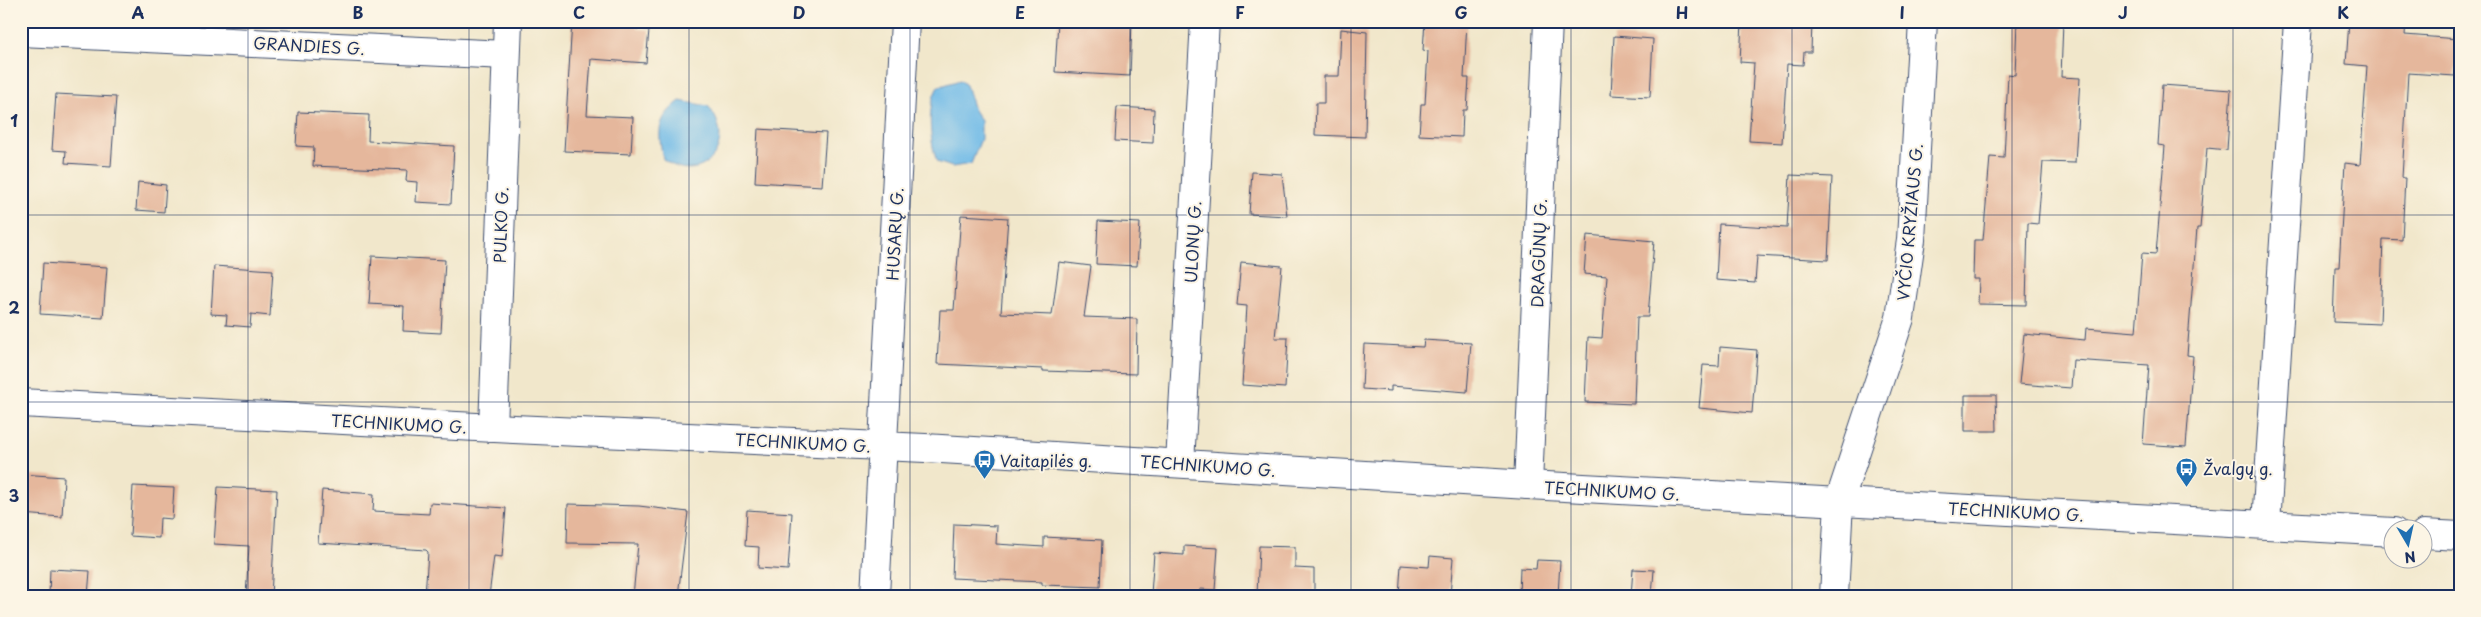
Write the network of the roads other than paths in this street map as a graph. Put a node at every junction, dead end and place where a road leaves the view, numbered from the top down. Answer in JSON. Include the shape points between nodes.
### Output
{"nodes":[{"id":1,"x":508,"y":21,"type":"edge"},
{"id":2,"x":904,"y":21,"type":"edge"},
{"id":3,"x":1205,"y":21,"type":"edge"},
{"id":4,"x":1548,"y":21,"type":"edge"},
{"id":5,"x":1924,"y":21,"type":"edge"},
{"id":6,"x":2298,"y":21,"type":"edge"},
{"id":7,"x":21,"y":32,"type":"edge"},
{"id":8,"x":506,"y":55,"type":"junction"},
{"id":9,"x":21,"y":403,"type":"edge"},
{"id":10,"x":493,"y":428,"type":"junction"},
{"id":11,"x":883,"y":446,"type":"junction"},
{"id":12,"x":1180,"y":463,"type":"junction"},
{"id":13,"x":1528,"y":485,"type":"junction"},
{"id":14,"x":1839,"y":502,"type":"junction"},
{"id":15,"x":2266,"y":524,"type":"junction"},
{"id":16,"x":2384,"y":531,"type":"edge"},
{"id":17,"x":2434,"y":535,"type":"edge"},
{"id":18,"x":2460,"y":536,"type":"edge"},
{"id":19,"x":875,"y":596,"type":"edge"},
{"id":20,"x":1834,"y":596,"type":"edge"}],
"edges":[{"from":1,"to":8,"type":"street","name":"PULKO G."},
{"from":2,"to":11,"type":"street","name":"HUSARŲ G."},
{"from":3,"to":12,"type":"street","name":"ULONŲ G."},
{"from":4,"to":13,"type":"street","name":"DRAGŪNŲ G."},
{"from":5,"to":14,"type":"street","name":"VYČIO KRYŽIAUS G.","via":[[1911,240],[1900,318]]},
{"from":6,"to":15,"type":"street"},
{"from":7,"to":8,"type":"street","name":"GRANDIES G."},
{"from":8,"to":10,"type":"street","name":"PULKO G."},
{"from":9,"to":10,"type":"street","name":"TECHNIKUMO G."},
{"from":10,"to":11,"type":"street","name":"TECHNIKUMO G."},
{"from":11,"to":12,"type":"street","name":"TECHNIKUMO G."},
{"from":11,"to":19,"type":"street"},
{"from":12,"to":13,"type":"street","name":"TECHNIKUMO G."},
{"from":13,"to":14,"type":"street","name":"TECHNIKUMO G."},
{"from":14,"to":15,"type":"street","name":"TECHNIKUMO G."},
{"from":14,"to":20,"type":"street","name":"VYČIO KRYŽIAUS G."},
{"from":15,"to":16,"type":"street","name":"TECHNIKUMO G."},
{"from":17,"to":18,"type":"street"}]}
